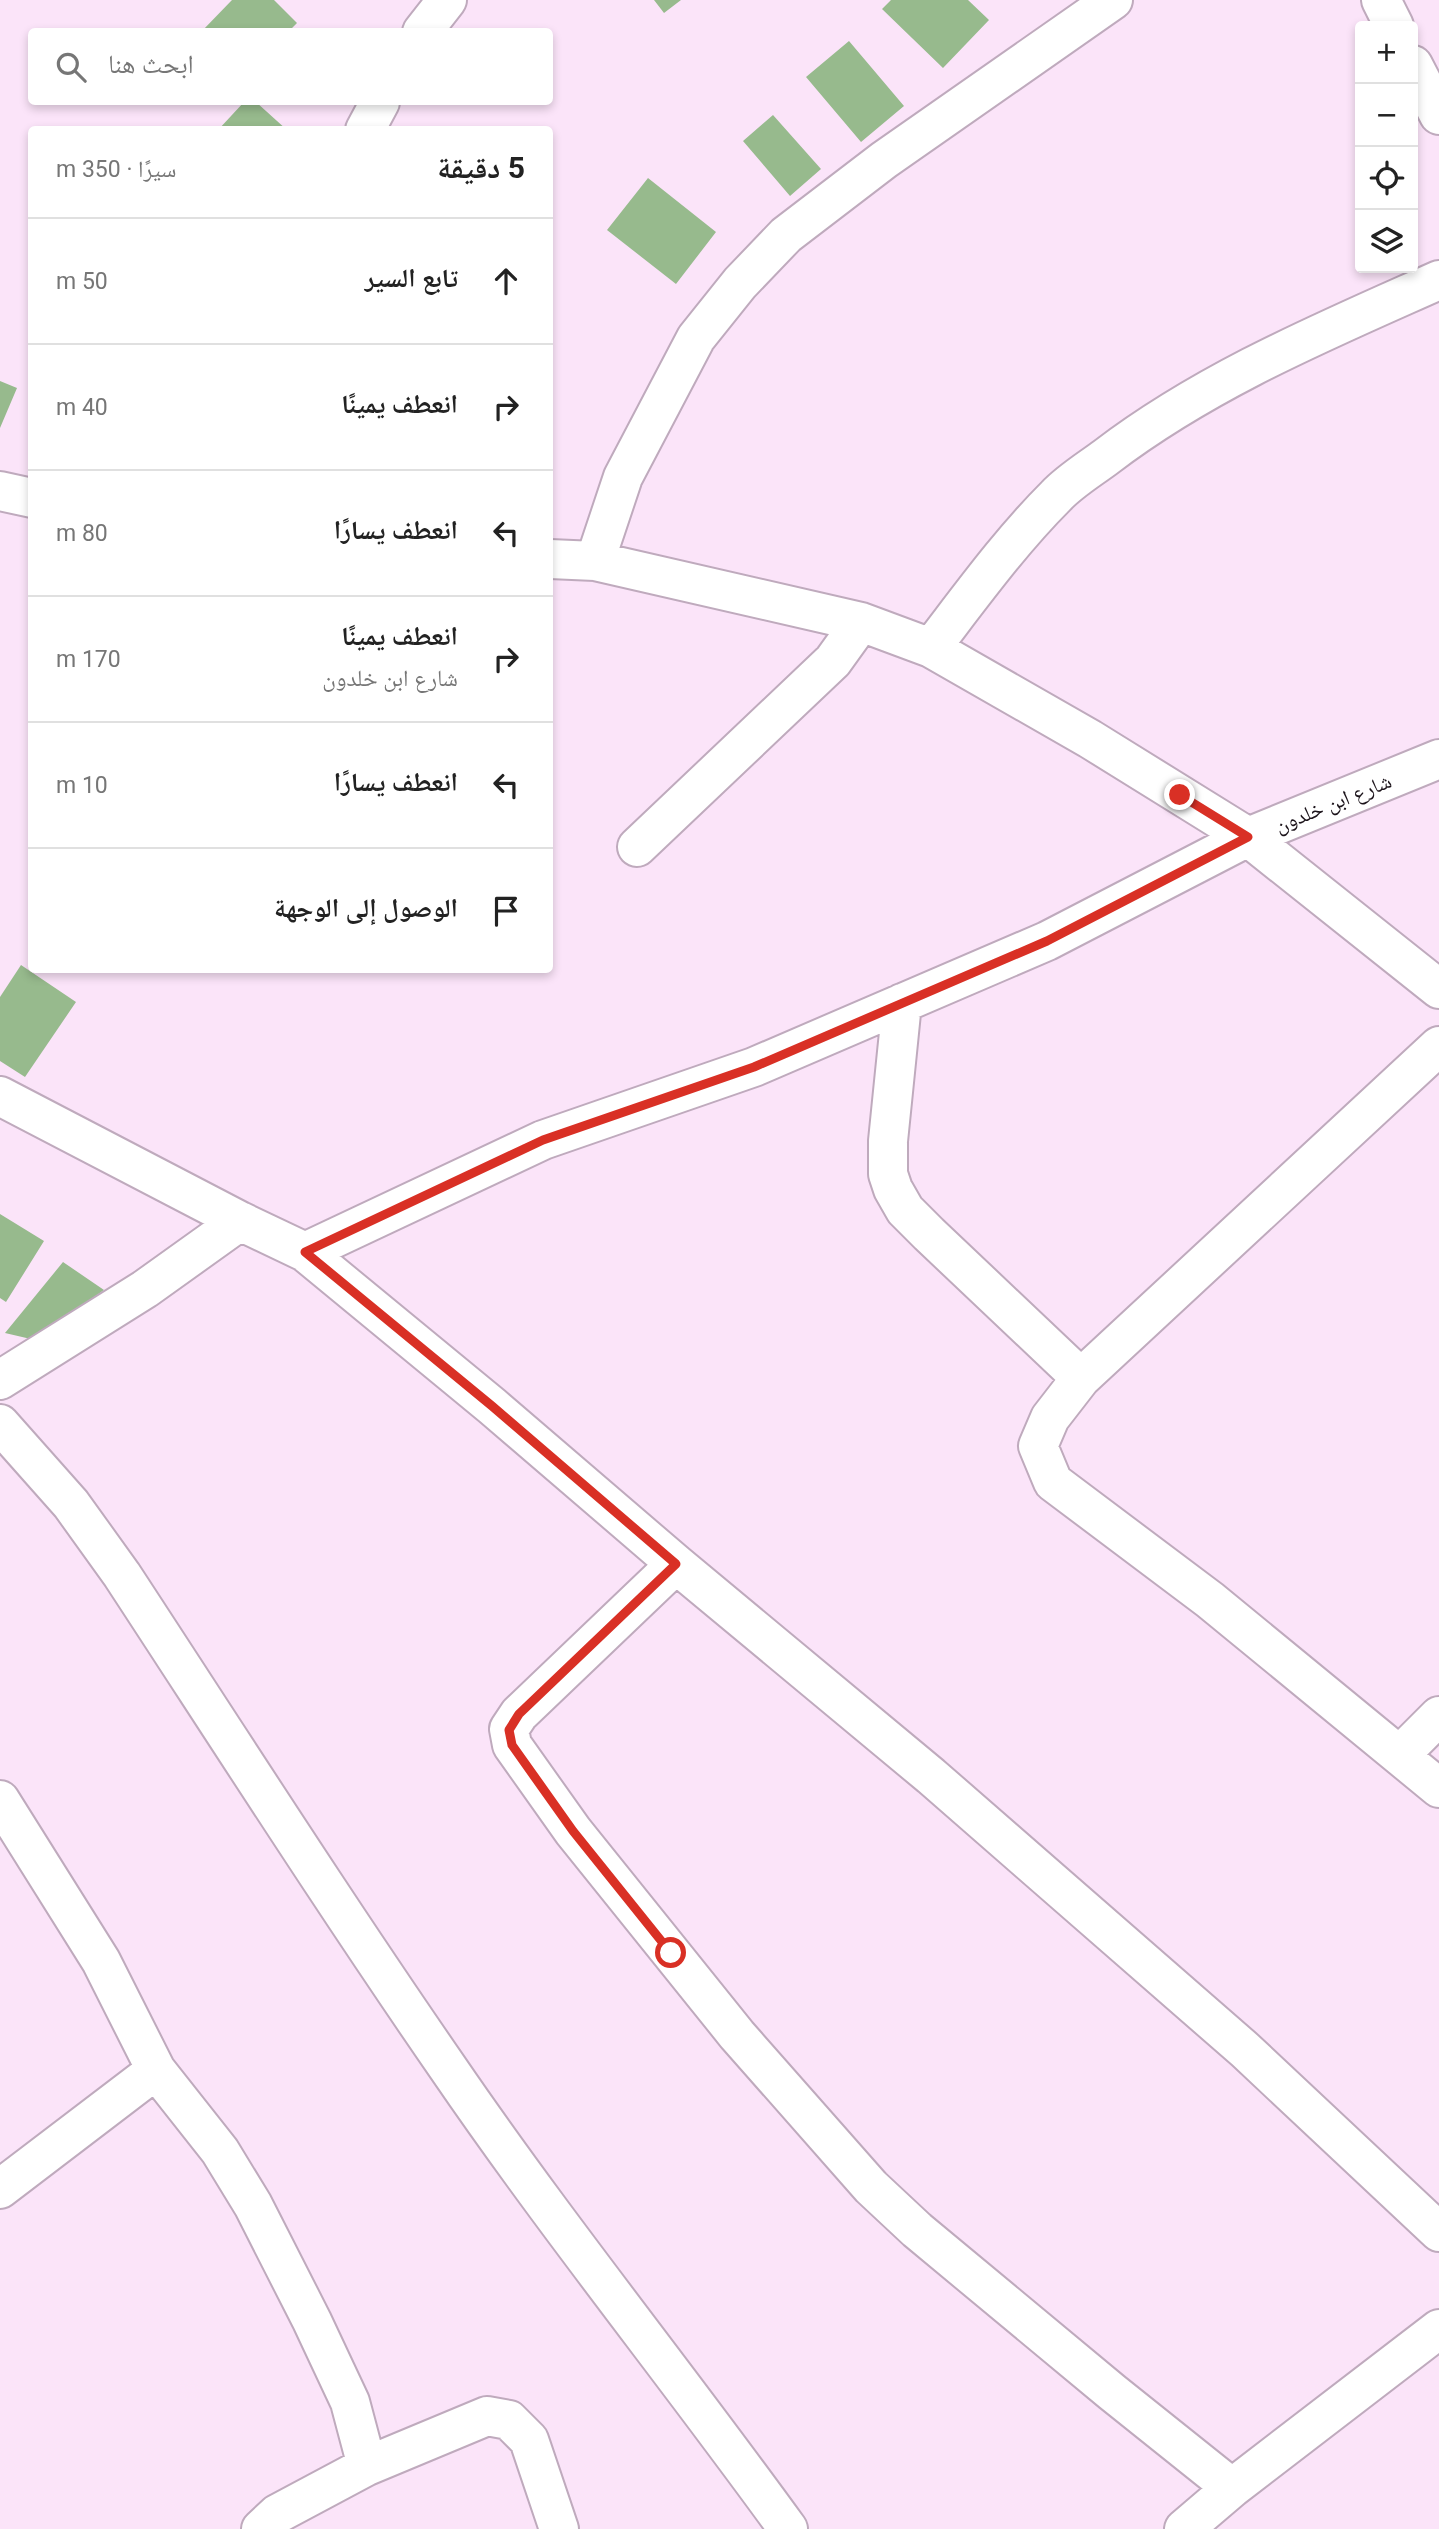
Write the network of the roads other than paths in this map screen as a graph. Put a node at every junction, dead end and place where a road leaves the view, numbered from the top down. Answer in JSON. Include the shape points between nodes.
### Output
{"nodes":[{"id":1,"x":447,"y":0,"type":"edge"},
{"id":2,"x":1114,"y":0,"type":"edge"},
{"id":3,"x":1381,"y":0,"type":"edge"},
{"id":4,"x":1392,"y":21,"type":"edge"},
{"id":5,"x":425,"y":28,"type":"edge"},
{"id":6,"x":1418,"y":75,"type":"edge"},
{"id":7,"x":378,"y":105,"type":"edge"},
{"id":8,"x":1439,"y":115,"type":"edge"},
{"id":9,"x":367,"y":126,"type":"edge"},
{"id":10,"x":1439,"y":280,"type":"edge"},
{"id":11,"x":0,"y":491,"type":"edge"},
{"id":12,"x":28,"y":497,"type":"edge"},
{"id":13,"x":553,"y":559,"type":"edge"},
{"id":14,"x":595,"y":561,"type":"junction"},
{"id":15,"x":861,"y":622,"type":"junction"},
{"id":16,"x":931,"y":648,"type":"junction"},
{"id":17,"x":1439,"y":759,"type":"edge"},
{"id":18,"x":1248,"y":837,"type":"junction"},
{"id":19,"x":636,"y":847,"type":"dead end"},
{"id":20,"x":1439,"y":989,"type":"edge"},
{"id":21,"x":902,"y":1003,"type":"junction"},
{"id":22,"x":1439,"y":1046,"type":"edge"},
{"id":23,"x":0,"y":1096,"type":"edge"},
{"id":24,"x":240,"y":1221,"type":"junction"},
{"id":25,"x":305,"y":1252,"type":"junction"},
{"id":26,"x":1081,"y":1378,"type":"junction"},
{"id":27,"x":0,"y":1380,"type":"edge"},
{"id":28,"x":0,"y":1424,"type":"edge"},
{"id":29,"x":676,"y":1564,"type":"junction"},
{"id":30,"x":1439,"y":1716,"type":"edge"},
{"id":31,"x":1400,"y":1755,"type":"junction"},
{"id":32,"x":1439,"y":1788,"type":"edge"},
{"id":33,"x":0,"y":1800,"type":"edge"},
{"id":34,"x":156,"y":2070,"type":"junction"},
{"id":35,"x":0,"y":2189,"type":"edge"},
{"id":36,"x":1439,"y":2232,"type":"edge"},
{"id":37,"x":1439,"y":2329,"type":"edge"},
{"id":38,"x":367,"y":2466,"type":"junction"},
{"id":39,"x":1232,"y":2488,"type":"junction"},
{"id":40,"x":261,"y":2529,"type":"edge"},
{"id":41,"x":559,"y":2529,"type":"edge"},
{"id":42,"x":788,"y":2529,"type":"edge"},
{"id":43,"x":1184,"y":2529,"type":"edge"}],
"edges":[{"from":1,"to":5,"type":"street"},
{"from":2,"to":14,"type":"street","via":[[884,160],[786,235],[740,283],[696,338],[623,477]]},
{"from":3,"to":4,"type":"street"},
{"from":6,"to":8,"type":"street"},
{"from":7,"to":9,"type":"street"},
{"from":10,"to":16,"type":"street","via":[[1298,343],[1129,439],[1057,494]]},
{"from":11,"to":12,"type":"street"},
{"from":13,"to":14,"type":"street"},
{"from":14,"to":15,"type":"street"},
{"from":15,"to":16,"type":"street"},
{"from":15,"to":19,"type":"street","via":[[833,661]]},
{"from":16,"to":18,"type":"street"},
{"from":17,"to":18,"type":"street","name":"شارع ابن خلدون"},
{"from":18,"to":20,"type":"street"},
{"from":18,"to":21,"type":"street","name":"شارع ابن خلدون","via":[[1047,941]]},
{"from":21,"to":25,"type":"street","name":"شارع ابن خلدون","via":[[754,1067],[543,1140]]},
{"from":21,"to":26,"type":"street","via":[[888,1141],[893,1189],[905,1210]]},
{"from":22,"to":26,"type":"street"},
{"from":23,"to":24,"type":"street"},
{"from":24,"to":25,"type":"street"},
{"from":24,"to":27,"type":"street","via":[[145,1289]]},
{"from":25,"to":29,"type":"street"},
{"from":26,"to":31,"type":"street","via":[[1050,1418],[1038,1446],[1053,1482],[1210,1600]]},
{"from":28,"to":42,"type":"street","via":[[79,1514],[447,2068]]},
{"from":29,"to":36,"type":"street","via":[[931,1776],[1224,2031]]},
{"from":29,"to":39,"type":"street","via":[[519,1714],[509,1730],[512,1745],[573,1831],[737,2035],[871,2187],[1081,2367]]},
{"from":30,"to":31,"type":"street"},
{"from":31,"to":32,"type":"street"},
{"from":33,"to":34,"type":"street","via":[[100,1961]]},
{"from":34,"to":35,"type":"street"},
{"from":34,"to":38,"type":"street","via":[[220,2151],[253,2205],[350,2402]]},
{"from":37,"to":39,"type":"street"},
{"from":38,"to":40,"type":"street","via":[[277,2514]]},
{"from":38,"to":41,"type":"street","via":[[487,2416],[509,2420],[529,2440]]},
{"from":39,"to":43,"type":"street"}]}
